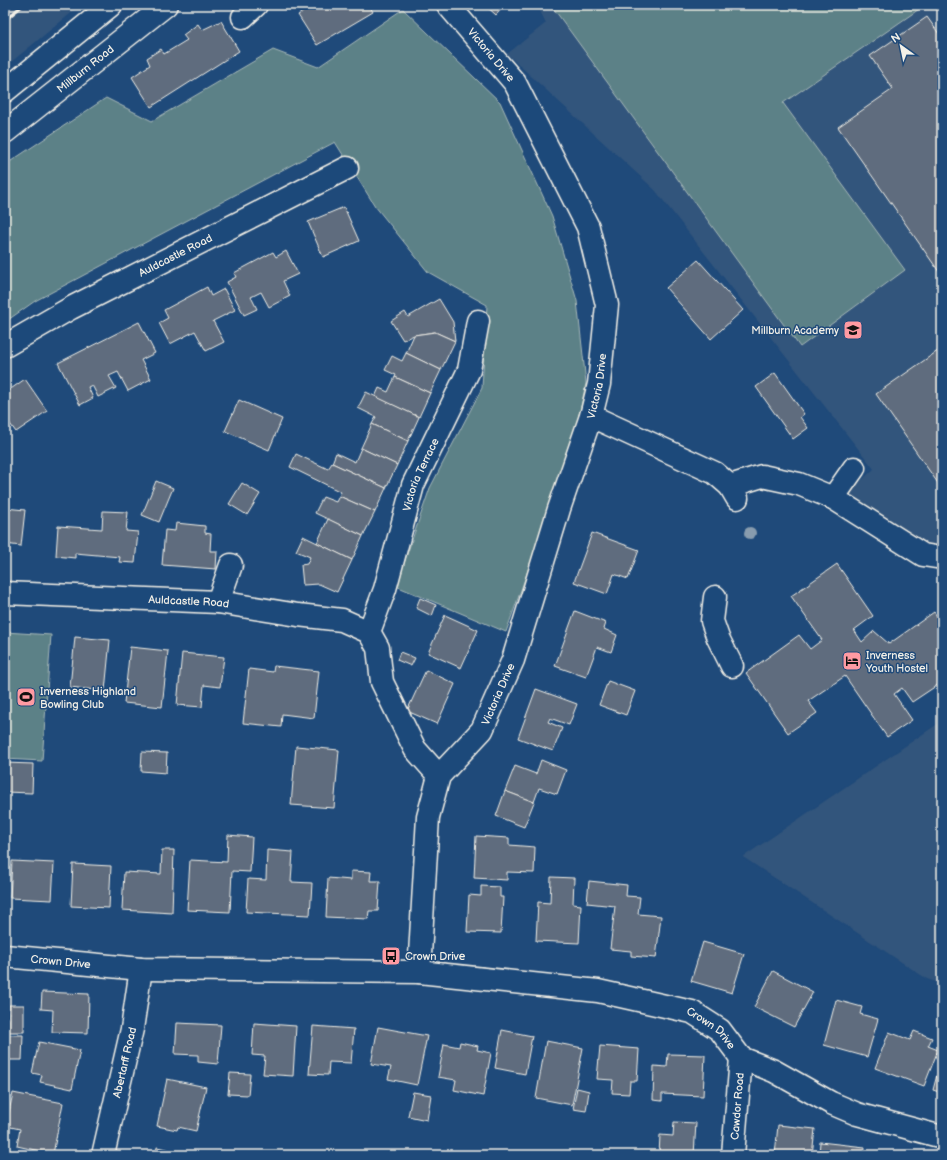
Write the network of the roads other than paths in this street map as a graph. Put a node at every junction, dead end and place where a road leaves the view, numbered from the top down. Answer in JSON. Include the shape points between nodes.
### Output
{"nodes":[{"id":1,"x":111,"y":5,"type":"edge"},
{"id":2,"x":166,"y":5,"type":"edge"},
{"id":3,"x":448,"y":5,"type":"edge"},
{"id":4,"x":5,"y":92,"type":"edge"},
{"id":5,"x":5,"y":132,"type":"edge"},
{"id":6,"x":347,"y":168,"type":"dead end"},
{"id":7,"x":478,"y":321,"type":"dead end"},
{"id":8,"x":5,"y":346,"type":"edge"},
{"id":9,"x":591,"y":416,"type":"junction"},
{"id":10,"x":854,"y":468,"type":"dead end"},
{"id":11,"x":833,"y":498,"type":"junction"},
{"id":12,"x":942,"y":558,"type":"edge"},
{"id":13,"x":231,"y":565,"type":"dead end"},
{"id":14,"x":5,"y":593,"type":"edge"},
{"id":15,"x":715,"y":597,"type":"dead end"},
{"id":16,"x":218,"y":602,"type":"junction"},
{"id":17,"x":369,"y":632,"type":"junction"},
{"id":18,"x":732,"y":666,"type":"dead end"},
{"id":19,"x":439,"y":776,"type":"junction"},
{"id":20,"x":5,"y":956,"type":"edge"},
{"id":21,"x":141,"y":969,"type":"junction"},
{"id":22,"x":419,"y":972,"type":"junction"},
{"id":23,"x":741,"y":1058,"type":"junction"},
{"id":24,"x":942,"y":1137,"type":"edge"},
{"id":25,"x":103,"y":1155,"type":"edge"},
{"id":26,"x":733,"y":1155,"type":"edge"}],
"edges":[{"from":1,"to":4,"type":"street"},
{"from":2,"to":5,"type":"street","name":"Millburn Road"},
{"from":3,"to":9,"type":"street","name":"Victoria Drive","via":[[516,83],[588,227],[607,305],[599,384]]},
{"from":6,"to":8,"type":"street","name":"Auldcastle Road","via":[[71,308]]},
{"from":7,"to":17,"type":"street","name":"Victoria Terrace","via":[[469,370],[413,485],[385,589]]},
{"from":9,"to":11,"type":"street","via":[[716,473],[734,492],[762,476],[799,484]]},
{"from":9,"to":19,"type":"street","name":"Victoria Drive","via":[[559,509],[513,660],[482,730]]},
{"from":10,"to":11,"type":"street"},
{"from":11,"to":12,"type":"street","via":[[923,555]]},
{"from":13,"to":16,"type":"street"},
{"from":14,"to":16,"type":"street","name":"Auldcastle Road"},
{"from":15,"to":18,"type":"street","via":[[712,621]]},
{"from":16,"to":17,"type":"street","name":"Auldcastle Road","via":[[342,620]]},
{"from":17,"to":19,"type":"street","via":[[378,648],[382,682],[415,749]]},
{"from":19,"to":22,"type":"street","name":"Victoria Drive","via":[[428,817]]},
{"from":20,"to":21,"type":"street","name":"Crown Drive"},
{"from":21,"to":22,"type":"street","name":"Crown Drive"},
{"from":21,"to":25,"type":"street","name":"Abertarff Road","via":[[132,1029]]},
{"from":22,"to":23,"type":"street","name":"Crown Drive","via":[[598,991],[692,1012],[720,1030]]},
{"from":23,"to":24,"type":"street","name":"Crown Drive","via":[[774,1071],[831,1103],[857,1114]]},
{"from":23,"to":26,"type":"street","name":"Cawdor Road"}]}
